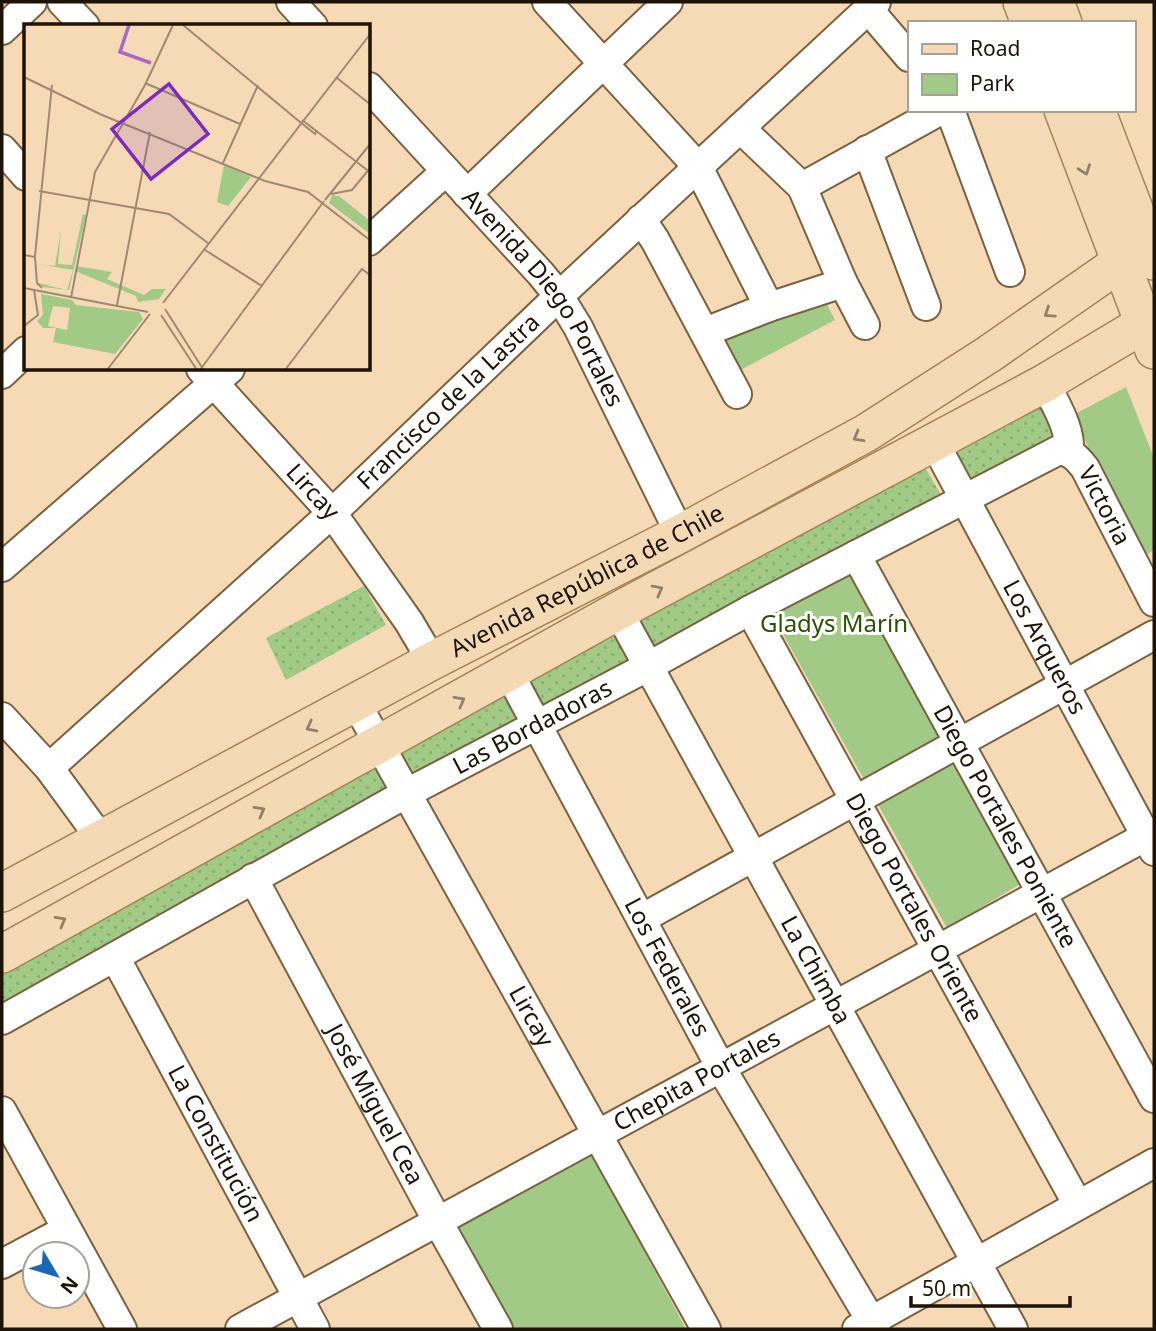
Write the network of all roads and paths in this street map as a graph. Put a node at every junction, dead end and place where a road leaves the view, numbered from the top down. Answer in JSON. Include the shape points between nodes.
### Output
{"nodes":[{"id":1,"x":32,"y":2,"type":"edge"},
{"id":2,"x":62,"y":2,"type":"edge"},
{"id":3,"x":547,"y":2,"type":"edge"},
{"id":4,"x":668,"y":2,"type":"edge"},
{"id":5,"x":1022,"y":2,"type":"edge"},
{"id":6,"x":872,"y":6,"type":"edge"},
{"id":7,"x":1057,"y":12,"type":"edge"},
{"id":8,"x":83,"y":24,"type":"edge"},
{"id":9,"x":2,"y":30,"type":"edge"},
{"id":10,"x":908,"y":56,"type":"edge"},
{"id":11,"x":603,"y":64,"type":"junction"},
{"id":12,"x":371,"y":89,"type":"edge"},
{"id":13,"x":937,"y":112,"type":"edge"},
{"id":14,"x":951,"y":112,"type":"edge"},
{"id":15,"x":1064,"y":112,"type":"edge"},
{"id":16,"x":1097,"y":112,"type":"edge"},
{"id":17,"x":740,"y":128,"type":"junction"},
{"id":18,"x":867,"y":150,"type":"junction"},
{"id":19,"x":698,"y":167,"type":"junction"},
{"id":20,"x":446,"y":171,"type":"junction"},
{"id":21,"x":802,"y":187,"type":"junction"},
{"id":22,"x":467,"y":194,"type":"junction"},
{"id":23,"x":641,"y":219,"type":"junction"},
{"id":24,"x":371,"y":239,"type":"edge"},
{"id":25,"x":1144,"y":252,"type":"edge"},
{"id":26,"x":1010,"y":272,"type":"dead end"},
{"id":27,"x":843,"y":283,"type":"junction"},
{"id":28,"x":559,"y":296,"type":"junction"},
{"id":29,"x":926,"y":306,"type":"dead end"},
{"id":30,"x":769,"y":307,"type":"junction"},
{"id":31,"x":865,"y":325,"type":"dead end"},
{"id":32,"x":1151,"y":329,"type":"edge"},
{"id":33,"x":705,"y":332,"type":"junction"},
{"id":34,"x":24,"y":353,"type":"edge"},
{"id":35,"x":2,"y":374,"type":"edge"},
{"id":36,"x":215,"y":374,"type":"edge"},
{"id":37,"x":1045,"y":383,"type":"junction"},
{"id":38,"x":737,"y":394,"type":"dead end"},
{"id":39,"x":934,"y":442,"type":"junction"},
{"id":40,"x":1069,"y":452,"type":"junction"},
{"id":41,"x":964,"y":499,"type":"junction"},
{"id":42,"x":332,"y":513,"type":"junction"},
{"id":43,"x":680,"y":534,"type":"junction"},
{"id":44,"x":856,"y":555,"type":"junction"},
{"id":45,"x":2,"y":567,"type":"edge"},
{"id":46,"x":1154,"y":602,"type":"edge"},
{"id":47,"x":750,"y":610,"type":"junction"},
{"id":48,"x":618,"y":611,"type":"junction"},
{"id":49,"x":1154,"y":635,"type":"edge"},
{"id":50,"x":432,"y":661,"type":"junction"},
{"id":51,"x":649,"y":666,"type":"junction"},
{"id":52,"x":509,"y":673,"type":"junction"},
{"id":53,"x":1064,"y":685,"type":"junction"},
{"id":54,"x":356,"y":703,"type":"junction"},
{"id":55,"x":2,"y":717,"type":"edge"},
{"id":56,"x":538,"y":724,"type":"junction"},
{"id":57,"x":959,"y":743,"type":"junction"},
{"id":58,"x":380,"y":744,"type":"junction"},
{"id":59,"x":49,"y":768,"type":"junction"},
{"id":60,"x":407,"y":793,"type":"junction"},
{"id":61,"x":855,"y":800,"type":"junction"},
{"id":62,"x":101,"y":839,"type":"junction"},
{"id":63,"x":1152,"y":840,"type":"edge"},
{"id":64,"x":754,"y":856,"type":"junction"},
{"id":65,"x":253,"y":878,"type":"junction"},
{"id":66,"x":2,"y":893,"type":"edge"},
{"id":67,"x":1041,"y":894,"type":"junction"},
{"id":68,"x":641,"y":919,"type":"junction"},
{"id":69,"x":937,"y":950,"type":"junction"},
{"id":70,"x":2,"y":954,"type":"edge"},
{"id":71,"x":115,"y":957,"type":"junction"},
{"id":72,"x":837,"y":1005,"type":"junction"},
{"id":73,"x":2,"y":1020,"type":"edge"},
{"id":74,"x":721,"y":1068,"type":"junction"},
{"id":75,"x":1154,"y":1098,"type":"edge"},
{"id":76,"x":2,"y":1111,"type":"edge"},
{"id":77,"x":599,"y":1135,"type":"junction"},
{"id":78,"x":1154,"y":1163,"type":"edge"},
{"id":79,"x":1078,"y":1205,"type":"junction"},
{"id":80,"x":438,"y":1222,"type":"junction"},
{"id":81,"x":66,"y":1230,"type":"junction"},
{"id":82,"x":978,"y":1263,"type":"junction"},
{"id":83,"x":2,"y":1264,"type":"edge"},
{"id":84,"x":298,"y":1298,"type":"junction"},
{"id":85,"x":868,"y":1326,"type":"edge"},
{"id":86,"x":122,"y":1329,"type":"edge"},
{"id":87,"x":240,"y":1329,"type":"edge"},
{"id":88,"x":315,"y":1329,"type":"edge"},
{"id":89,"x":498,"y":1329,"type":"edge"},
{"id":90,"x":706,"y":1329,"type":"edge"},
{"id":91,"x":1013,"y":1329,"type":"edge"}],
"edges":[{"from":1,"to":9,"type":"street"},
{"from":2,"to":8,"type":"street"},
{"from":3,"to":11,"type":"street"},
{"from":4,"to":11,"type":"street"},
{"from":5,"to":7,"type":"main road"},
{"from":6,"to":10,"type":"street"},
{"from":6,"to":17,"type":"street","name":"Francisco de la Lastra"},
{"from":11,"to":19,"type":"street"},
{"from":11,"to":22,"type":"street"},
{"from":12,"to":20,"type":"street","name":"Avenida Diego Portales"},
{"from":13,"to":18,"type":"street"},
{"from":14,"to":26,"type":"street"},
{"from":15,"to":25,"type":"main road","one_way":true},
{"from":16,"to":25,"type":"main road"},
{"from":17,"to":19,"type":"street","name":"Francisco de la Lastra"},
{"from":17,"to":21,"type":"street"},
{"from":18,"to":21,"type":"street"},
{"from":18,"to":29,"type":"street"},
{"from":19,"to":23,"type":"street","name":"Francisco de la Lastra"},
{"from":19,"to":30,"type":"street"},
{"from":20,"to":22,"type":"street","name":"Avenida Diego Portales"},
{"from":20,"to":24,"type":"street"},
{"from":21,"to":27,"type":"street"},
{"from":22,"to":28,"type":"street","name":"Avenida Diego Portales"},
{"from":23,"to":28,"type":"street","name":"Francisco de la Lastra"},
{"from":23,"to":33,"type":"street"},
{"from":25,"to":32,"type":"main road"},
{"from":25,"to":43,"type":"main road","name":"Avenida República de Chile","one_way":true,"via":[[866,433]]},
{"from":27,"to":30,"type":"street"},
{"from":27,"to":31,"type":"street"},
{"from":28,"to":42,"type":"street","name":"Francisco de la Lastra"},
{"from":28,"to":43,"type":"street","name":"Avenida Diego Portales"},
{"from":30,"to":33,"type":"street"},
{"from":32,"to":37,"type":"main road","name":"Avenida República de Chile"},
{"from":33,"to":38,"type":"street"},
{"from":34,"to":35,"type":"street"},
{"from":36,"to":42,"type":"street","name":"Lircay"},
{"from":36,"to":45,"type":"street"},
{"from":37,"to":39,"type":"main road","name":"Avenida República de Chile"},
{"from":37,"to":40,"type":"street","via":[[1066,429]]},
{"from":39,"to":41,"type":"street","name":"Los Arqueros"},
{"from":48,"to":39,"type":"main road","name":"Avenida República de Chile","one_way":true},
{"from":40,"to":41,"type":"street","name":"Las Bordadoras","via":[[1049,454]]},
{"from":40,"to":46,"type":"street","name":"Victoria","via":[[1085,468]]},
{"from":41,"to":44,"type":"street","name":"Las Bordadoras"},
{"from":41,"to":53,"type":"street","name":"Los Arqueros"},
{"from":42,"to":50,"type":"street","name":"Lircay"},
{"from":42,"to":59,"type":"street","name":"Francisco de la Lastra"},
{"from":43,"to":50,"type":"main road","name":"Avenida República de Chile"},
{"from":44,"to":47,"type":"street","name":"Las Bordadoras"},
{"from":44,"to":57,"type":"street","name":"Diego Portales Poniente"},
{"from":47,"to":51,"type":"street","name":"Las Bordadoras"},
{"from":47,"to":61,"type":"street","name":"Diego Portales Oriente"},
{"from":48,"to":51,"type":"street","name":"La Chimba"},
{"from":48,"to":52,"type":"main road","name":"Avenida República de Chile"},
{"from":49,"to":53,"type":"street"},
{"from":50,"to":54,"type":"main road","name":"Avenida República de Chile"},
{"from":51,"to":56,"type":"street","name":"Las Bordadoras"},
{"from":51,"to":64,"type":"street","name":"La Chimba"},
{"from":52,"to":56,"type":"street","name":"Los Federales"},
{"from":58,"to":52,"type":"main road","name":"Avenida República de Chile","one_way":true},
{"from":53,"to":57,"type":"street"},
{"from":53,"to":63,"type":"street","name":"Los Arqueros"},
{"from":54,"to":58,"type":"street","name":"Lircay"},
{"from":54,"to":62,"type":"main road","name":"Avenida República de Chile","one_way":true},
{"from":55,"to":59,"type":"street"},
{"from":56,"to":60,"type":"street","name":"Las Bordadoras"},
{"from":56,"to":68,"type":"street","name":"Los Federales"},
{"from":57,"to":61,"type":"street"},
{"from":57,"to":67,"type":"street","name":"Diego Portales Poniente"},
{"from":58,"to":60,"type":"street","name":"Lircay"},
{"from":70,"to":58,"type":"main road","name":"Avenida República de Chile","one_way":true},
{"from":59,"to":62,"type":"street"},
{"from":60,"to":65,"type":"street","name":"Las Bordadoras"},
{"from":60,"to":77,"type":"street","name":"Lircay"},
{"from":61,"to":64,"type":"street"},
{"from":61,"to":69,"type":"street","name":"Diego Portales Oriente"},
{"from":62,"to":66,"type":"main road","name":"Avenida República de Chile"},
{"from":63,"to":67,"type":"street","name":"Chepita Portales"},
{"from":64,"to":68,"type":"street"},
{"from":64,"to":72,"type":"street","name":"La Chimba"},
{"from":65,"to":71,"type":"street","name":"Las Bordadoras"},
{"from":65,"to":80,"type":"street","name":"José Miguel Cea"},
{"from":67,"to":69,"type":"street","name":"Chepita Portales"},
{"from":67,"to":75,"type":"street","name":"Diego Portales Poniente"},
{"from":68,"to":74,"type":"street","name":"Los Federales"},
{"from":69,"to":72,"type":"street","name":"Chepita Portales"},
{"from":69,"to":79,"type":"street","name":"Diego Portales Oriente"},
{"from":71,"to":73,"type":"street","name":"Las Bordadoras"},
{"from":71,"to":84,"type":"street","name":"La Constitución"},
{"from":72,"to":74,"type":"street","name":"Chepita Portales"},
{"from":72,"to":82,"type":"street","name":"La Chimba"},
{"from":74,"to":77,"type":"street","name":"Chepita Portales"},
{"from":74,"to":85,"type":"street","name":"Los Federales"},
{"from":76,"to":81,"type":"street"},
{"from":77,"to":80,"type":"street","name":"Chepita Portales"},
{"from":77,"to":90,"type":"street","name":"Lircay"},
{"from":78,"to":79,"type":"street"},
{"from":79,"to":82,"type":"street"},
{"from":80,"to":84,"type":"street","name":"Chepita Portales"},
{"from":80,"to":89,"type":"street","name":"José Miguel Cea"},
{"from":81,"to":83,"type":"street"},
{"from":81,"to":86,"type":"street"},
{"from":82,"to":85,"type":"street"},
{"from":82,"to":91,"type":"street","name":"La Chimba"},
{"from":84,"to":87,"type":"street","name":"Chepita Portales"},
{"from":84,"to":88,"type":"street","name":"La Constitución"}]}
